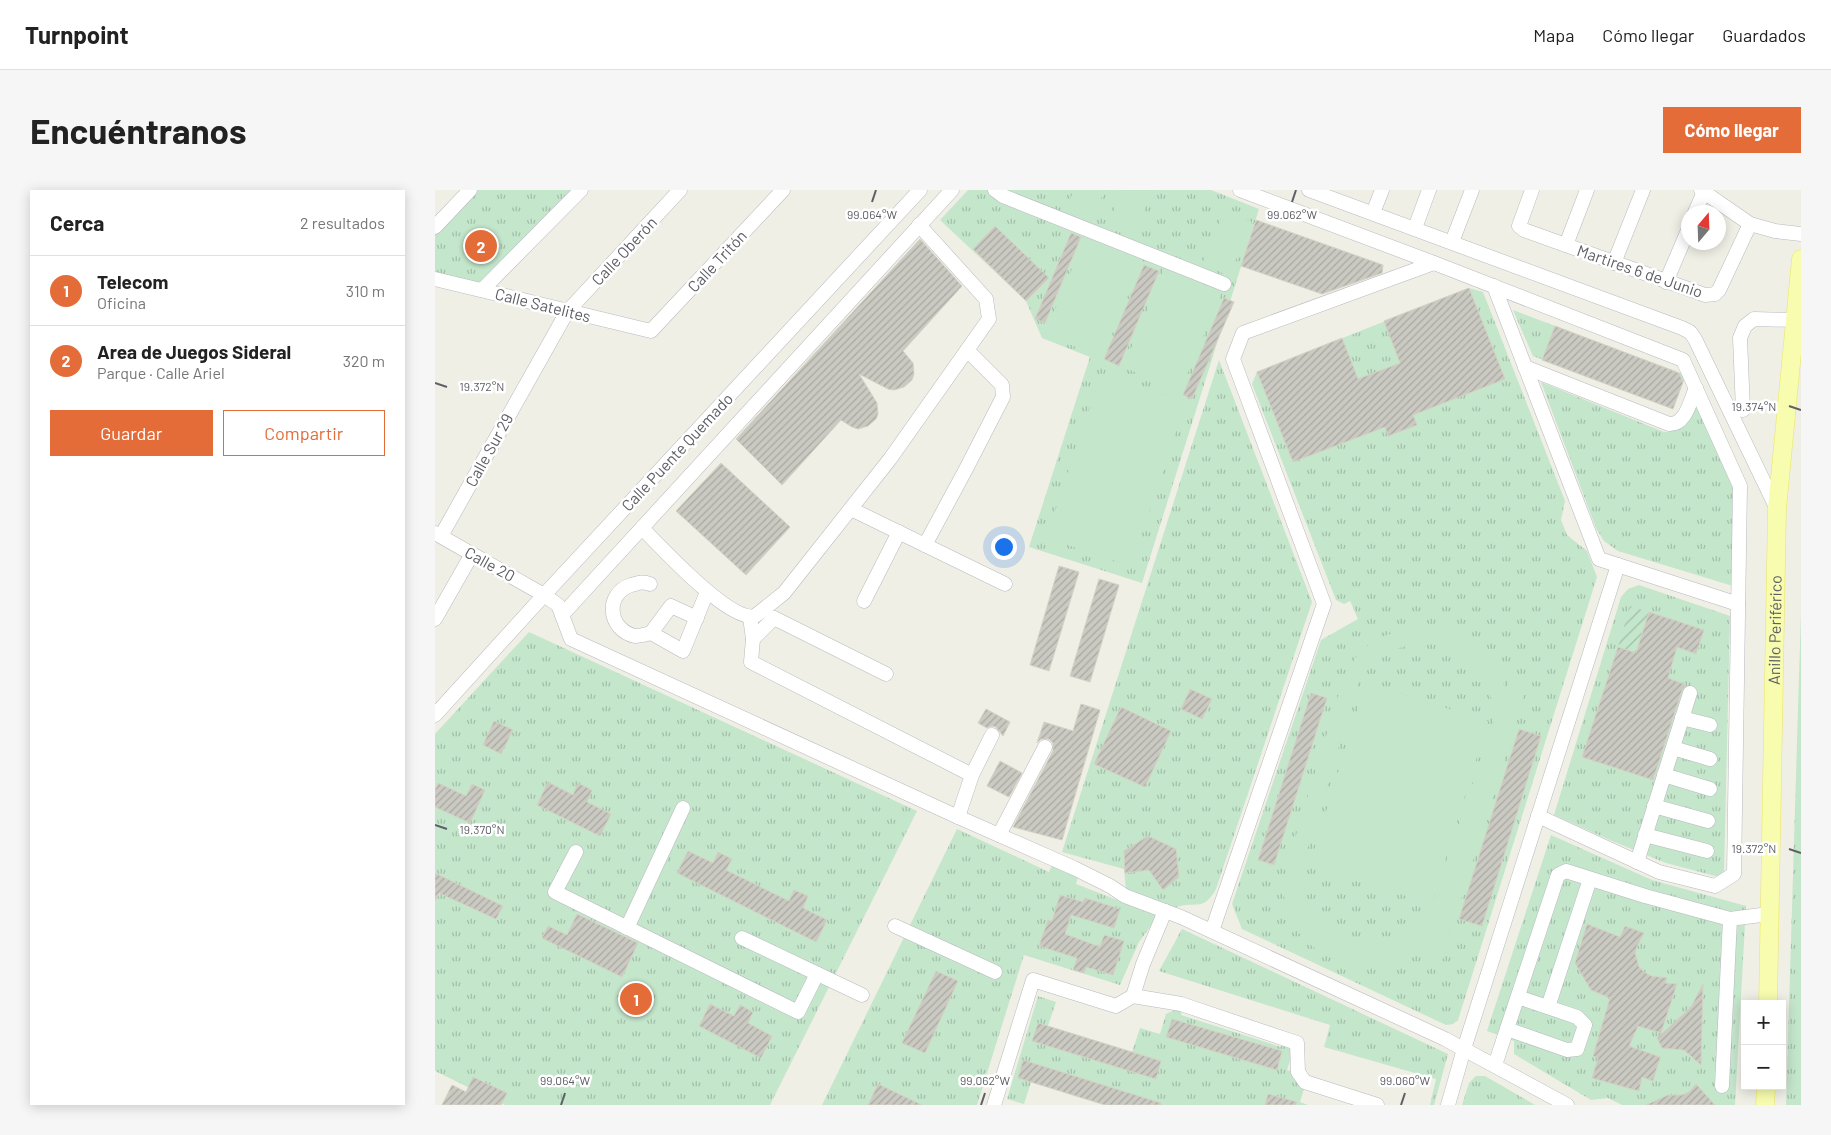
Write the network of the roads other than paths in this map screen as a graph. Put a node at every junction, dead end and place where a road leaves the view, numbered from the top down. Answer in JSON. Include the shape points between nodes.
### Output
{"nodes":[{"id":1,"x":470,"y":190,"type":"edge"},
{"id":2,"x":581,"y":190,"type":"edge"},
{"id":3,"x":680,"y":190,"type":"edge"},
{"id":4,"x":783,"y":190,"type":"edge"},
{"id":5,"x":920,"y":190,"type":"edge"},
{"id":6,"x":952,"y":190,"type":"edge"},
{"id":7,"x":995,"y":190,"type":"edge"},
{"id":8,"x":1240,"y":190,"type":"edge"},
{"id":9,"x":1309,"y":190,"type":"edge"},
{"id":10,"x":1382,"y":190,"type":"edge"},
{"id":11,"x":1429,"y":190,"type":"edge"},
{"id":12,"x":1472,"y":190,"type":"edge"},
{"id":13,"x":1532,"y":190,"type":"edge"},
{"id":14,"x":1587,"y":190,"type":"edge"},
{"id":15,"x":1643,"y":190,"type":"edge"},
{"id":16,"x":1702,"y":191,"type":"edge"},
{"id":17,"x":1338,"y":195,"type":"edge"},
{"id":18,"x":1697,"y":205,"type":"edge"},
{"id":19,"x":1373,"y":213,"type":"junction"},
{"id":20,"x":1751,"y":224,"type":"junction"},
{"id":21,"x":919,"y":225,"type":"junction"},
{"id":22,"x":435,"y":227,"type":"edge"},
{"id":23,"x":1415,"y":228,"type":"junction"},
{"id":24,"x":1801,"y":234,"type":"edge"},
{"id":25,"x":1452,"y":242,"type":"junction"},
{"id":26,"x":1565,"y":245,"type":"junction"},
{"id":27,"x":1681,"y":247,"type":"edge"},
{"id":28,"x":1801,"y":259,"type":"edge"},
{"id":29,"x":1434,"y":263,"type":"junction"},
{"id":30,"x":1614,"y":263,"type":"junction"},
{"id":31,"x":435,"y":279,"type":"edge"},
{"id":32,"x":1666,"y":282,"type":"junction"},
{"id":33,"x":1223,"y":284,"type":"dead end"},
{"id":34,"x":1494,"y":286,"type":"junction"},
{"id":35,"x":482,"y":290,"type":"junction"},
{"id":36,"x":567,"y":312,"type":"junction"},
{"id":37,"x":1795,"y":320,"type":"junction"},
{"id":38,"x":651,"y":332,"type":"joint"},
{"id":39,"x":967,"y":350,"type":"junction"},
{"id":40,"x":1525,"y":367,"type":"junction"},
{"id":41,"x":1696,"y":388,"type":"junction"},
{"id":42,"x":1743,"y":410,"type":"dead end"},
{"id":43,"x":851,"y":509,"type":"junction"},
{"id":44,"x":1777,"y":509,"type":"junction"},
{"id":45,"x":642,"y":528,"type":"junction"},
{"id":46,"x":899,"y":532,"type":"junction"},
{"id":47,"x":438,"y":535,"type":"edge"},
{"id":48,"x":925,"y":545,"type":"junction"},
{"id":49,"x":472,"y":554,"type":"junction"},
{"id":50,"x":1618,"y":566,"type":"junction"},
{"id":51,"x":650,"y":584,"type":"dead end"},
{"id":52,"x":1005,"y":584,"type":"dead end"},
{"id":53,"x":707,"y":592,"type":"junction"},
{"id":54,"x":544,"y":595,"type":"junction"},
{"id":55,"x":864,"y":601,"type":"dead end"},
{"id":56,"x":1738,"y":604,"type":"junction"},
{"id":57,"x":562,"y":615,"type":"junction"},
{"id":58,"x":750,"y":617,"type":"junction"},
{"id":59,"x":697,"y":618,"type":"junction"},
{"id":60,"x":435,"y":619,"type":"edge"},
{"id":61,"x":651,"y":633,"type":"junction"},
{"id":62,"x":753,"y":639,"type":"junction"},
{"id":63,"x":886,"y":674,"type":"dead end"},
{"id":64,"x":1690,"y":693,"type":"dead end"},
{"id":65,"x":435,"y":715,"type":"edge"},
{"id":66,"x":1682,"y":718,"type":"junction"},
{"id":67,"x":1710,"y":725,"type":"dead end"},
{"id":68,"x":992,"y":735,"type":"dead end"},
{"id":69,"x":1045,"y":746,"type":"dead end"},
{"id":70,"x":1673,"y":748,"type":"junction"},
{"id":71,"x":1710,"y":759,"type":"dead end"},
{"id":72,"x":972,"y":775,"type":"junction"},
{"id":73,"x":1664,"y":775,"type":"junction"},
{"id":74,"x":1710,"y":789,"type":"dead end"},
{"id":75,"x":1654,"y":806,"type":"junction"},
{"id":76,"x":683,"y":808,"type":"dead end"},
{"id":77,"x":1538,"y":816,"type":"junction"},
{"id":78,"x":958,"y":817,"type":"junction"},
{"id":79,"x":1709,"y":821,"type":"dead end"},
{"id":80,"x":999,"y":835,"type":"junction"},
{"id":81,"x":1645,"y":835,"type":"junction"},
{"id":82,"x":1707,"y":851,"type":"dead end"},
{"id":83,"x":576,"y":852,"type":"dead end"},
{"id":84,"x":1637,"y":862,"type":"junction"},
{"id":85,"x":1590,"y":879,"type":"junction"},
{"id":86,"x":1165,"y":911,"type":"junction"},
{"id":87,"x":1769,"y":914,"type":"junction"},
{"id":88,"x":1729,"y":919,"type":"junction"},
{"id":89,"x":895,"y":926,"type":"dead end"},
{"id":90,"x":627,"y":928,"type":"junction"},
{"id":91,"x":1212,"y":931,"type":"junction"},
{"id":92,"x":742,"y":938,"type":"dead end"},
{"id":93,"x":995,"y":972,"type":"dead end"},
{"id":94,"x":817,"y":974,"type":"junction"},
{"id":95,"x":862,"y":995,"type":"dead end"},
{"id":96,"x":1133,"y":996,"type":"junction"},
{"id":97,"x":1518,"y":997,"type":"junction"},
{"id":98,"x":1768,"y":1000,"type":"edge"},
{"id":99,"x":1548,"y":1008,"type":"junction"},
{"id":100,"x":1507,"y":1029,"type":"junction"},
{"id":101,"x":1464,"y":1048,"type":"junction"},
{"id":102,"x":1495,"y":1065,"type":"junction"},
{"id":103,"x":1722,"y":1086,"type":"dead end"},
{"id":104,"x":1766,"y":1090,"type":"edge"},
{"id":105,"x":994,"y":1105,"type":"edge"},
{"id":106,"x":1377,"y":1105,"type":"edge"},
{"id":107,"x":1448,"y":1105,"type":"edge"},
{"id":108,"x":1567,"y":1105,"type":"edge"},
{"id":109,"x":1765,"y":1105,"type":"edge"}],
"edges":[{"from":1,"to":22,"type":"street"},
{"from":2,"to":35,"type":"street"},
{"from":3,"to":36,"type":"street","name":"Calle Oberón"},
{"from":4,"to":38,"type":"street","name":"Calle Tritón"},
{"from":5,"to":54,"type":"street","name":"Calle Puente Quemado"},
{"from":6,"to":21,"type":"street"},
{"from":7,"to":33,"type":"street"},
{"from":8,"to":29,"type":"street"},
{"from":9,"to":17,"type":"street"},
{"from":10,"to":19,"type":"street"},
{"from":11,"to":23,"type":"street"},
{"from":12,"to":25,"type":"street"},
{"from":13,"to":26,"type":"street","name":"Martires 6 de Junio","via":[[1519,226]]},
{"from":14,"to":26,"type":"street"},
{"from":15,"to":30,"type":"street"},
{"from":16,"to":18,"type":"street"},
{"from":16,"to":20,"type":"street"},
{"from":17,"to":19,"type":"street"},
{"from":19,"to":23,"type":"street"},
{"from":20,"to":24,"type":"street"},
{"from":20,"to":32,"type":"street","name":"Martires 6 de Junio","via":[[1715,294],[1705,295]]},
{"from":21,"to":39,"type":"street","via":[[986,299],[989,319]]},
{"from":21,"to":45,"type":"street"},
{"from":23,"to":25,"type":"street"},
{"from":25,"to":44,"type":"street","via":[[1690,332]]},
{"from":26,"to":30,"type":"street","name":"Martires 6 de Junio"},
{"from":27,"to":32,"type":"street"},
{"from":28,"to":37,"type":"main road","name":"Anillo Periférico"},
{"from":29,"to":34,"type":"street"},
{"from":29,"to":91,"type":"street","via":[[1243,333],[1233,359],[1324,604]]},
{"from":30,"to":32,"type":"street","name":"Martires 6 de Junio"},
{"from":31,"to":35,"type":"street","name":"Calle Satelites"},
{"from":34,"to":40,"type":"street"},
{"from":34,"to":41,"type":"street","via":[[1683,360]]},
{"from":35,"to":36,"type":"street","name":"Calle Satelites"},
{"from":36,"to":38,"type":"street","name":"Calle Satelites"},
{"from":36,"to":47,"type":"street","name":"Calle Sur 29"},
{"from":37,"to":42,"type":"street","via":[[1754,319],[1745,326],[1741,338]]},
{"from":37,"to":44,"type":"main road","name":"Anillo Periférico"},
{"from":39,"to":43,"type":"street"},
{"from":39,"to":48,"type":"street","via":[[1002,385],[1003,397]]},
{"from":40,"to":41,"type":"street","via":[[1676,425],[1682,420]]},
{"from":40,"to":50,"type":"street","via":[[1599,559]]},
{"from":41,"to":56,"type":"street","via":[[1740,486]]},
{"from":43,"to":46,"type":"street"},
{"from":43,"to":58,"type":"street","via":[[784,593]]},
{"from":44,"to":87,"type":"main road","name":"Anillo Periférico"},
{"from":45,"to":53,"type":"street"},
{"from":45,"to":57,"type":"street"},
{"from":46,"to":48,"type":"street"},
{"from":46,"to":55,"type":"street"},
{"from":47,"to":49,"type":"street","name":"Calle 20"},
{"from":48,"to":52,"type":"street"},
{"from":49,"to":54,"type":"street","name":"Calle 20"},
{"from":49,"to":60,"type":"street"},
{"from":50,"to":56,"type":"street"},
{"from":50,"to":77,"type":"street"},
{"from":51,"to":61,"type":"street","via":[[643,581],[621,588],[613,602],[613,615],[621,629],[636,636]]},
{"from":53,"to":58,"type":"street"},
{"from":53,"to":59,"type":"street"},
{"from":54,"to":57,"type":"street","name":"Calle 20","via":[[558,605]]},
{"from":54,"to":65,"type":"street","name":"Calle Puente Quemado"},
{"from":56,"to":84,"type":"street","via":[[1734,874],[1715,886],[1659,872]]},
{"from":57,"to":78,"type":"street","name":"Calle 20","via":[[571,639]]},
{"from":58,"to":62,"type":"street"},
{"from":59,"to":61,"type":"street","via":[[671,606]]},
{"from":59,"to":61,"type":"street","via":[[683,651]]},
{"from":62,"to":63,"type":"street","via":[[774,618]]},
{"from":62,"to":72,"type":"street","via":[[751,662]]},
{"from":64,"to":66,"type":"street"},
{"from":66,"to":67,"type":"street"},
{"from":66,"to":70,"type":"street"},
{"from":68,"to":72,"type":"street"},
{"from":69,"to":80,"type":"street"},
{"from":70,"to":71,"type":"street"},
{"from":70,"to":73,"type":"street"},
{"from":72,"to":78,"type":"street"},
{"from":73,"to":74,"type":"street"},
{"from":73,"to":75,"type":"street"},
{"from":75,"to":79,"type":"street"},
{"from":75,"to":81,"type":"street"},
{"from":76,"to":90,"type":"street"},
{"from":77,"to":84,"type":"street"},
{"from":77,"to":101,"type":"street"},
{"from":78,"to":80,"type":"street","name":"Calle 20"},
{"from":80,"to":86,"type":"street","name":"Calle 20","via":[[1074,868],[1125,896]]},
{"from":81,"to":82,"type":"street"},
{"from":81,"to":84,"type":"street"},
{"from":83,"to":90,"type":"street","via":[[555,892]]},
{"from":85,"to":88,"type":"street"},
{"from":85,"to":97,"type":"street","via":[[1566,871],[1558,875]]},
{"from":85,"to":99,"type":"street"},
{"from":86,"to":91,"type":"street","name":"Calle 20"},
{"from":86,"to":96,"type":"street"},
{"from":87,"to":88,"type":"street"},
{"from":87,"to":98,"type":"main road","name":"Anillo Periférico"},
{"from":88,"to":103,"type":"street"},
{"from":89,"to":93,"type":"street"},
{"from":90,"to":94,"type":"street","via":[[798,1012]]},
{"from":91,"to":101,"type":"street","name":"Calle 20"},
{"from":92,"to":94,"type":"street"},
{"from":94,"to":95,"type":"street"},
{"from":96,"to":105,"type":"street","via":[[1116,1006],[1033,980]]},
{"from":96,"to":106,"type":"street","via":[[1181,1004],[1297,1043],[1298,1072],[1305,1082]]},
{"from":97,"to":99,"type":"street"},
{"from":97,"to":100,"type":"street"},
{"from":99,"to":100,"type":"street","via":[[1577,1017],[1585,1025],[1577,1049],[1567,1050]]},
{"from":100,"to":102,"type":"street"},
{"from":101,"to":102,"type":"street","name":"Calle 20"},
{"from":101,"to":107,"type":"street"},
{"from":102,"to":108,"type":"street","name":"Calle 20"},
{"from":104,"to":109,"type":"main road"}]}
